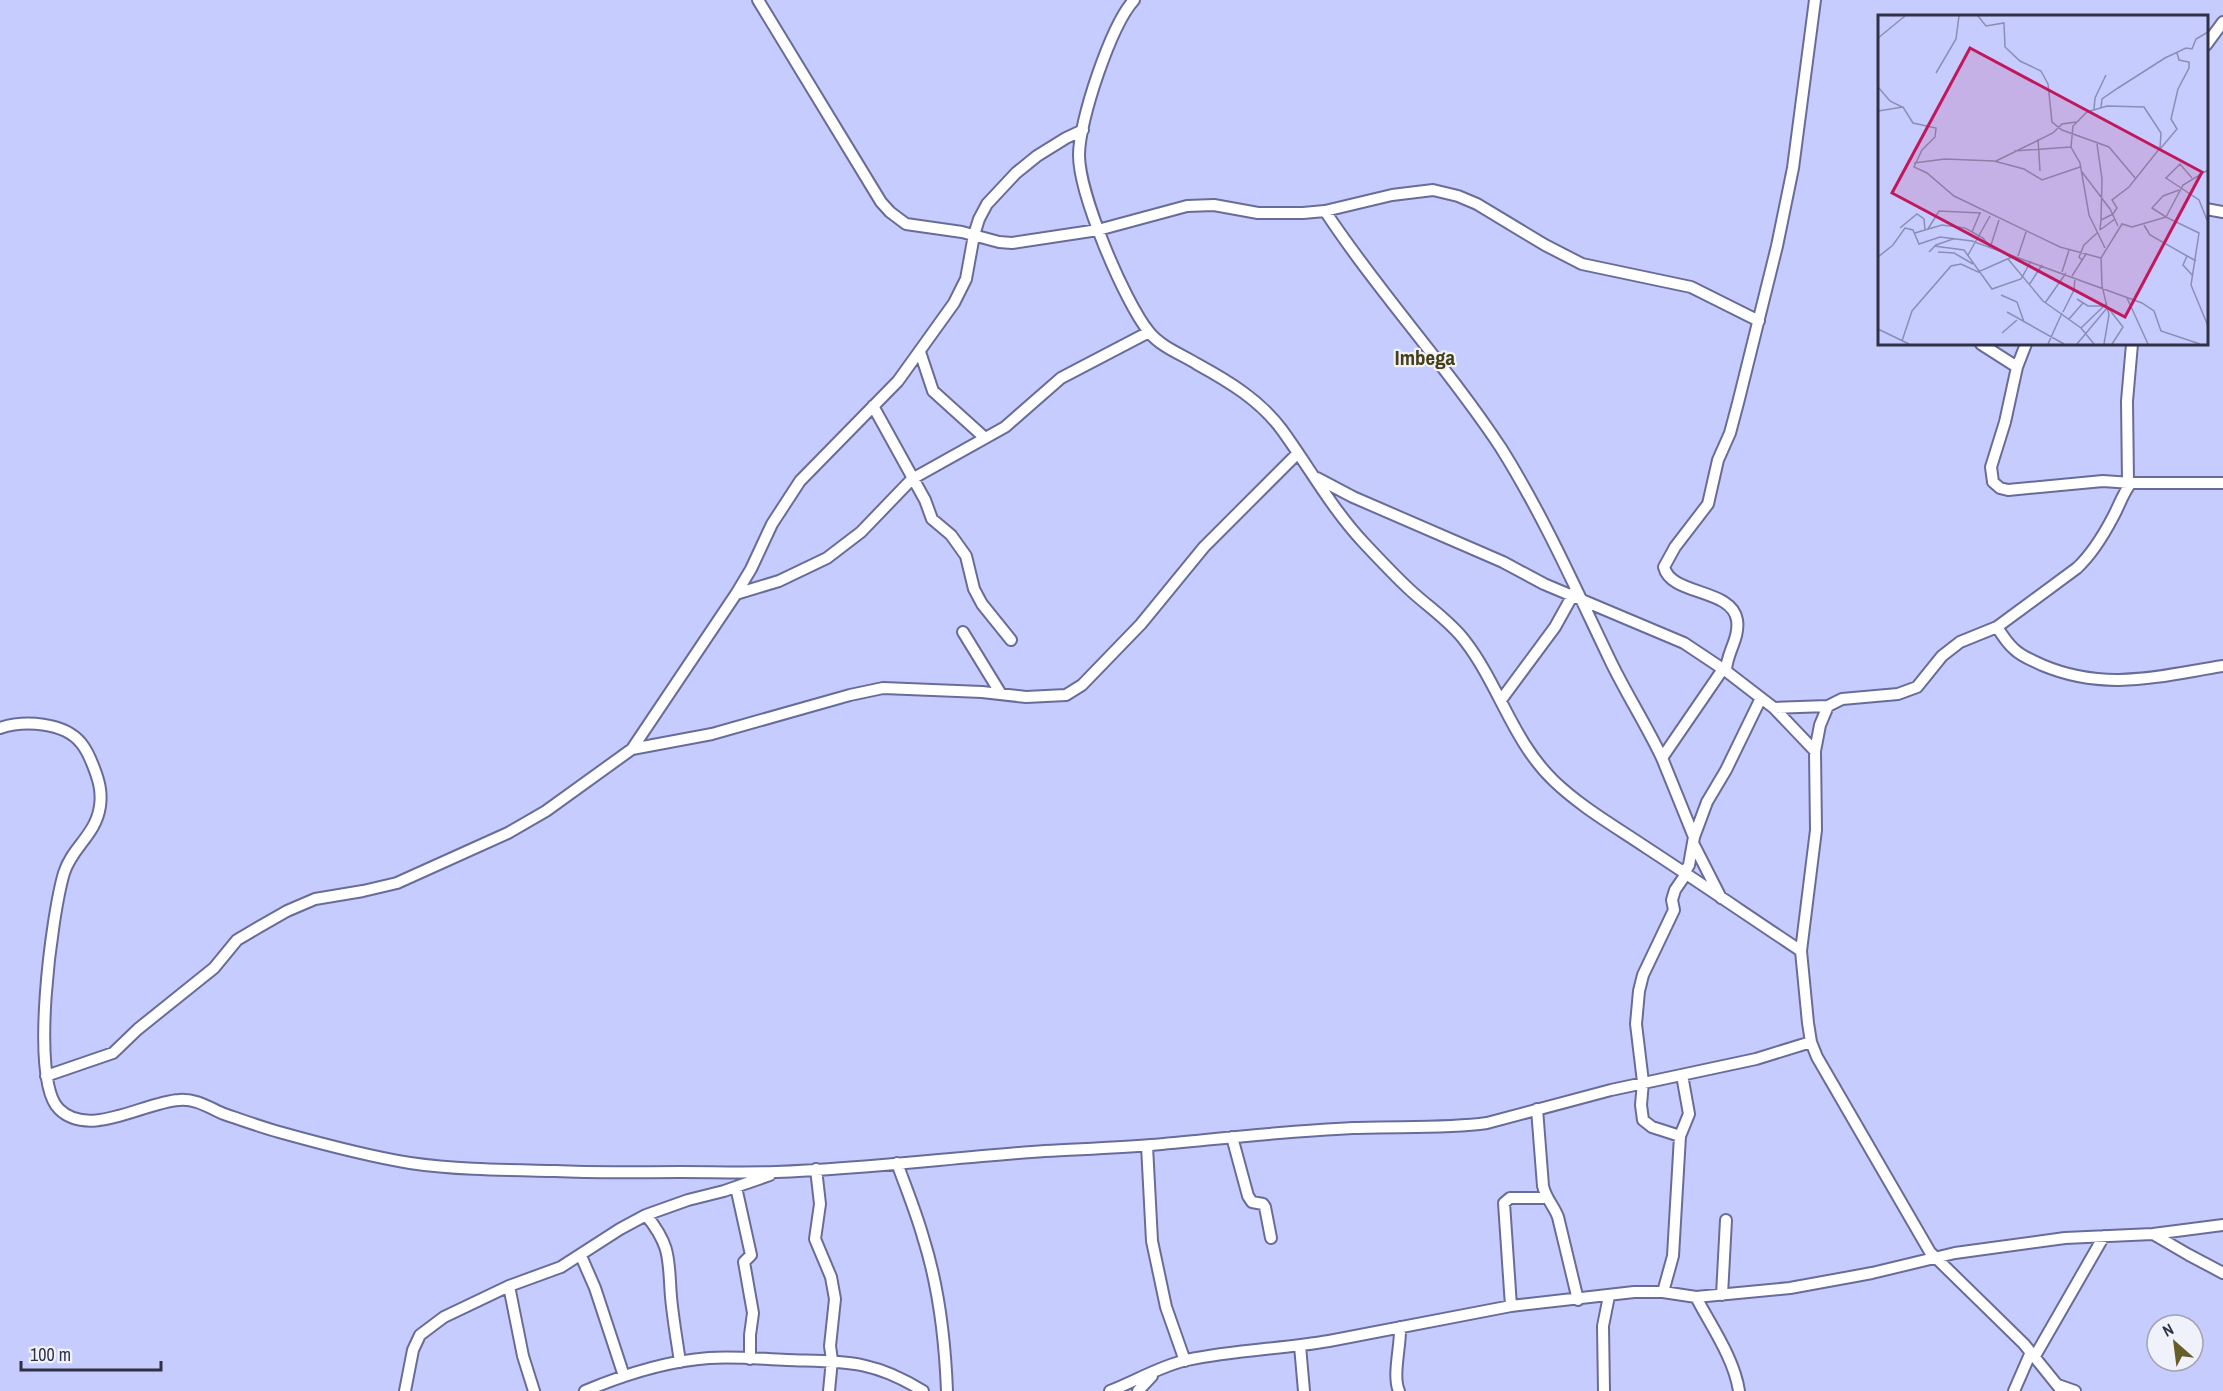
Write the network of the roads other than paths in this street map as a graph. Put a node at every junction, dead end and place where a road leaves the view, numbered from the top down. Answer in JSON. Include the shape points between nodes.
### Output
{"nodes":[{"id":1,"x":758,"y":0,"type":"edge"},
{"id":2,"x":1134,"y":0,"type":"edge"},
{"id":3,"x":1815,"y":0,"type":"edge"},
{"id":4,"x":2223,"y":22,"type":"edge"},
{"id":5,"x":2208,"y":42,"type":"edge"},
{"id":6,"x":1083,"y":130,"type":"junction"},
{"id":7,"x":2208,"y":209,"type":"edge"},
{"id":8,"x":1325,"y":212,"type":"junction"},
{"id":9,"x":2223,"y":212,"type":"edge"},
{"id":10,"x":1098,"y":230,"type":"junction"},
{"id":11,"x":974,"y":235,"type":"junction"},
{"id":12,"x":1759,"y":321,"type":"junction"},
{"id":13,"x":1149,"y":332,"type":"junction"},
{"id":14,"x":1984,"y":345,"type":"edge"},
{"id":15,"x":2026,"y":345,"type":"edge"},
{"id":16,"x":2132,"y":345,"type":"edge"},
{"id":17,"x":920,"y":352,"type":"junction"},
{"id":18,"x":2017,"y":367,"type":"junction"},
{"id":19,"x":873,"y":406,"type":"junction"},
{"id":20,"x":985,"y":438,"type":"junction"},
{"id":21,"x":1298,"y":453,"type":"junction"},
{"id":22,"x":1314,"y":477,"type":"junction"},
{"id":23,"x":912,"y":479,"type":"junction"},
{"id":24,"x":2130,"y":483,"type":"junction"},
{"id":25,"x":2223,"y":483,"type":"edge"},
{"id":26,"x":736,"y":594,"type":"junction"},
{"id":27,"x":1577,"y":594,"type":"junction"},
{"id":28,"x":1997,"y":627,"type":"junction"},
{"id":29,"x":963,"y":632,"type":"dead end"},
{"id":30,"x":1011,"y":640,"type":"dead end"},
{"id":31,"x":2223,"y":666,"type":"edge"},
{"id":32,"x":1725,"y":670,"type":"junction"},
{"id":33,"x":1001,"y":694,"type":"junction"},
{"id":34,"x":1761,"y":698,"type":"junction"},
{"id":35,"x":1501,"y":700,"type":"junction"},
{"id":36,"x":1828,"y":706,"type":"junction"},
{"id":37,"x":1774,"y":708,"type":"junction"},
{"id":38,"x":0,"y":728,"type":"edge"},
{"id":39,"x":632,"y":749,"type":"junction"},
{"id":40,"x":1815,"y":751,"type":"junction"},
{"id":41,"x":1662,"y":758,"type":"junction"},
{"id":42,"x":1693,"y":840,"type":"junction"},
{"id":43,"x":1685,"y":873,"type":"junction"},
{"id":44,"x":1721,"y":898,"type":"junction"},
{"id":45,"x":1802,"y":951,"type":"junction"},
{"id":46,"x":1811,"y":1042,"type":"junction"},
{"id":47,"x":1682,"y":1074,"type":"junction"},
{"id":48,"x":46,"y":1076,"type":"junction"},
{"id":49,"x":1643,"y":1082,"type":"junction"},
{"id":50,"x":1537,"y":1110,"type":"junction"},
{"id":51,"x":1680,"y":1136,"type":"junction"},
{"id":52,"x":1232,"y":1137,"type":"junction"},
{"id":53,"x":1146,"y":1146,"type":"junction"},
{"id":54,"x":897,"y":1163,"type":"junction"},
{"id":55,"x":816,"y":1169,"type":"junction"},
{"id":56,"x":778,"y":1172,"type":"junction"},
{"id":57,"x":736,"y":1187,"type":"junction"},
{"id":58,"x":1546,"y":1198,"type":"junction"},
{"id":59,"x":646,"y":1215,"type":"junction"},
{"id":60,"x":1726,"y":1220,"type":"dead end"},
{"id":61,"x":2223,"y":1225,"type":"edge"},
{"id":62,"x":2153,"y":1234,"type":"junction"},
{"id":63,"x":2104,"y":1236,"type":"junction"},
{"id":64,"x":1271,"y":1238,"type":"dead end"},
{"id":65,"x":581,"y":1256,"type":"junction"},
{"id":66,"x":1934,"y":1257,"type":"junction"},
{"id":67,"x":2223,"y":1273,"type":"edge"},
{"id":68,"x":509,"y":1286,"type":"junction"},
{"id":69,"x":1663,"y":1292,"type":"junction"},
{"id":70,"x":1722,"y":1295,"type":"junction"},
{"id":71,"x":1609,"y":1296,"type":"junction"},
{"id":72,"x":1696,"y":1297,"type":"junction"},
{"id":73,"x":1578,"y":1300,"type":"junction"},
{"id":74,"x":1511,"y":1306,"type":"junction"},
{"id":75,"x":1400,"y":1327,"type":"junction"},
{"id":76,"x":1300,"y":1346,"type":"junction"},
{"id":77,"x":2033,"y":1354,"type":"junction"},
{"id":78,"x":750,"y":1359,"type":"junction"},
{"id":79,"x":832,"y":1360,"type":"junction"},
{"id":80,"x":1185,"y":1361,"type":"junction"},
{"id":81,"x":680,"y":1362,"type":"junction"},
{"id":82,"x":1159,"y":1369,"type":"junction"},
{"id":83,"x":624,"y":1376,"type":"junction"},
{"id":84,"x":2057,"y":1387,"type":"edge"},
{"id":85,"x":2013,"y":1389,"type":"edge"},
{"id":86,"x":405,"y":1391,"type":"edge"},
{"id":87,"x":534,"y":1391,"type":"edge"},
{"id":88,"x":585,"y":1391,"type":"edge"},
{"id":89,"x":829,"y":1391,"type":"edge"},
{"id":90,"x":923,"y":1391,"type":"edge"},
{"id":91,"x":946,"y":1391,"type":"edge"},
{"id":92,"x":1110,"y":1391,"type":"edge"},
{"id":93,"x":1138,"y":1391,"type":"edge"},
{"id":94,"x":1304,"y":1391,"type":"edge"},
{"id":95,"x":1399,"y":1391,"type":"edge"},
{"id":96,"x":1604,"y":1391,"type":"edge"},
{"id":97,"x":1738,"y":1391,"type":"edge"},
{"id":98,"x":2075,"y":1391,"type":"edge"}],
"edges":[{"from":1,"to":11,"type":"street","via":[[890,212],[906,224]]},
{"from":2,"to":6,"type":"street","via":[[1117,25]]},
{"from":3,"to":12,"type":"street","via":[[1793,168]]},
{"from":4,"to":5,"type":"street"},
{"from":6,"to":10,"type":"street","via":[[1081,174]]},
{"from":6,"to":11,"type":"street","via":[[1053,146],[1016,174],[987,204]]},
{"from":7,"to":9,"type":"street"},
{"from":8,"to":10,"type":"street","via":[[1258,213],[1200,204]]},
{"from":8,"to":12,"type":"street","via":[[1419,191],[1447,192],[1477,204],[1582,264],[1691,287]]},
{"from":8,"to":27,"type":"street","via":[[1494,439],[1525,490]]},
{"from":10,"to":11,"type":"street","via":[[1012,243]]},
{"from":10,"to":13,"type":"street"},
{"from":11,"to":17,"type":"street","via":[[961,290]]},
{"from":12,"to":32,"type":"street","via":[[1708,504],[1668,556],[1664,567],[1674,581],[1724,602],[1735,613],[1737,629]]},
{"from":13,"to":20,"type":"street","via":[[1061,378],[1005,427]]},
{"from":13,"to":21,"type":"street","via":[[1171,350],[1249,396],[1274,420]]},
{"from":14,"to":18,"type":"street"},
{"from":15,"to":18,"type":"street"},
{"from":16,"to":24,"type":"street","via":[[2127,401]]},
{"from":17,"to":19,"type":"street"},
{"from":17,"to":20,"type":"street","via":[[933,391]]},
{"from":18,"to":24,"type":"street","via":[[1991,466],[1995,485],[2023,490],[2103,481]]},
{"from":19,"to":23,"type":"street"},
{"from":19,"to":26,"type":"street","via":[[800,481],[772,524]]},
{"from":20,"to":23,"type":"street"},
{"from":21,"to":22,"type":"street"},
{"from":21,"to":33,"type":"street","via":[[1204,547],[1144,621],[1082,685],[1060,696]]},
{"from":22,"to":27,"type":"street","via":[[1544,584]]},
{"from":22,"to":35,"type":"street","via":[[1362,540],[1462,637]]},
{"from":23,"to":26,"type":"street","via":[[861,532],[827,558]]},
{"from":23,"to":30,"type":"street","via":[[932,519],[951,535],[966,556],[974,590],[982,604]]},
{"from":24,"to":25,"type":"street"},
{"from":24,"to":28,"type":"street","via":[[2087,558],[2062,581]]},
{"from":26,"to":39,"type":"street"},
{"from":27,"to":32,"type":"street","via":[[1684,643]]},
{"from":27,"to":35,"type":"street"},
{"from":27,"to":41,"type":"street"},
{"from":28,"to":31,"type":"street","via":[[2024,657],[2081,677],[2118,681],[2157,678]]},
{"from":28,"to":36,"type":"street","via":[[1960,642],[1909,691],[1842,699]]},
{"from":29,"to":33,"type":"street"},
{"from":32,"to":34,"type":"street"},
{"from":32,"to":41,"type":"street"},
{"from":33,"to":39,"type":"street","via":[[883,688],[712,734]]},
{"from":34,"to":37,"type":"street"},
{"from":34,"to":42,"type":"street","via":[[1707,802]]},
{"from":35,"to":43,"type":"street","via":[[1528,750],[1555,782]]},
{"from":36,"to":37,"type":"street"},
{"from":36,"to":40,"type":"street"},
{"from":37,"to":40,"type":"street"},
{"from":38,"to":48,"type":"street","via":[[35,723],[76,738],[91,759],[100,788],[98,817],[92,832],[66,867],[59,900],[46,1004]]},
{"from":39,"to":48,"type":"street","via":[[552,807],[508,833],[397,883],[315,900],[287,911],[237,940],[214,968],[113,1053]]},
{"from":40,"to":45,"type":"street","via":[[1816,830]]},
{"from":41,"to":42,"type":"street"},
{"from":42,"to":43,"type":"street"},
{"from":42,"to":44,"type":"street"},
{"from":43,"to":44,"type":"street"},
{"from":43,"to":49,"type":"street","via":[[1672,900],[1674,910],[1640,983],[1636,1024]]},
{"from":44,"to":45,"type":"street"},
{"from":45,"to":46,"type":"street"},
{"from":46,"to":47,"type":"street","via":[[1756,1059]]},
{"from":46,"to":66,"type":"street","via":[[1839,1098]]},
{"from":47,"to":49,"type":"street"},
{"from":47,"to":51,"type":"street","via":[[1689,1114]]},
{"from":48,"to":56,"type":"street","via":[[60,1111],[89,1121],[182,1099],[321,1144],[414,1163],[469,1169],[603,1173]]},
{"from":49,"to":50,"type":"street"},
{"from":49,"to":51,"type":"street","via":[[1644,1122]]},
{"from":50,"to":52,"type":"street","via":[[1465,1126],[1353,1128]]},
{"from":50,"to":58,"type":"street"},
{"from":51,"to":69,"type":"street","via":[[1673,1256]]},
{"from":52,"to":53,"type":"street"},
{"from":52,"to":64,"type":"street","via":[[1248,1196],[1265,1207]]},
{"from":53,"to":54,"type":"street"},
{"from":53,"to":80,"type":"street","via":[[1152,1240],[1166,1307]]},
{"from":54,"to":55,"type":"street"},
{"from":54,"to":91,"type":"street","via":[[924,1238],[937,1291]]},
{"from":55,"to":56,"type":"street"},
{"from":55,"to":79,"type":"street","via":[[820,1204],[815,1239],[831,1277],[835,1299]]},
{"from":56,"to":57,"type":"street"},
{"from":57,"to":59,"type":"street"},
{"from":57,"to":78,"type":"street","via":[[751,1255],[744,1260],[753,1313]]},
{"from":58,"to":73,"type":"street","via":[[1558,1217]]},
{"from":58,"to":74,"type":"street","via":[[1514,1198],[1503,1203]]},
{"from":59,"to":65,"type":"street"},
{"from":59,"to":81,"type":"street","via":[[661,1235],[669,1255]]},
{"from":60,"to":70,"type":"street"},
{"from":61,"to":62,"type":"street"},
{"from":62,"to":63,"type":"street"},
{"from":62,"to":67,"type":"street"},
{"from":63,"to":66,"type":"street"},
{"from":63,"to":77,"type":"street"},
{"from":65,"to":68,"type":"street"},
{"from":65,"to":83,"type":"street"},
{"from":66,"to":70,"type":"street","via":[[1841,1279]]},
{"from":66,"to":77,"type":"street"},
{"from":68,"to":86,"type":"street","via":[[444,1317],[420,1335]]},
{"from":68,"to":87,"type":"street"},
{"from":69,"to":71,"type":"street"},
{"from":69,"to":72,"type":"street"},
{"from":70,"to":72,"type":"street"},
{"from":71,"to":73,"type":"street"},
{"from":71,"to":96,"type":"street","via":[[1604,1326]]},
{"from":72,"to":97,"type":"street","via":[[1737,1380]]},
{"from":73,"to":74,"type":"street"},
{"from":74,"to":75,"type":"street"},
{"from":75,"to":76,"type":"street"},
{"from":75,"to":95,"type":"street","via":[[1396,1377]]},
{"from":76,"to":80,"type":"street"},
{"from":76,"to":94,"type":"street"},
{"from":77,"to":84,"type":"street"},
{"from":77,"to":85,"type":"street"},
{"from":78,"to":79,"type":"street"},
{"from":78,"to":81,"type":"street"},
{"from":79,"to":89,"type":"street"},
{"from":79,"to":90,"type":"street","via":[[880,1368]]},
{"from":80,"to":82,"type":"street"},
{"from":81,"to":83,"type":"street"},
{"from":82,"to":92,"type":"street"},
{"from":82,"to":93,"type":"street"},
{"from":83,"to":88,"type":"street"},
{"from":84,"to":98,"type":"street"}]}
